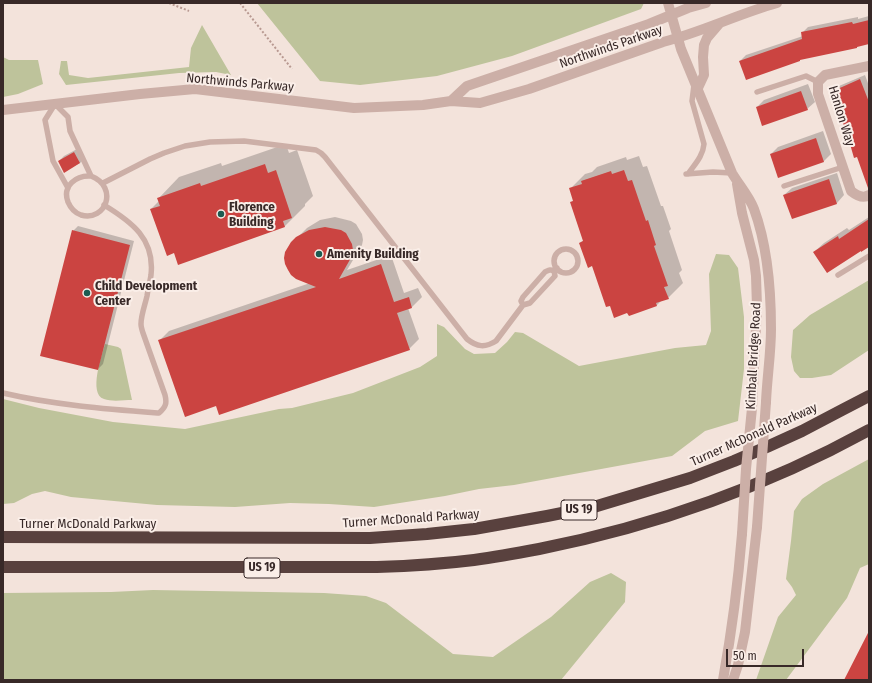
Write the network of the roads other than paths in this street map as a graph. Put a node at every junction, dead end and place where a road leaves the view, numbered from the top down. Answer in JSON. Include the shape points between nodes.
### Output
{"nodes":[{"id":1,"x":668,"y":3,"type":"edge"},
{"id":2,"x":706,"y":3,"type":"edge"},
{"id":3,"x":777,"y":3,"type":"edge"},
{"id":4,"x":671,"y":15,"type":"junction"},
{"id":5,"x":720,"y":22,"type":"junction"},
{"id":6,"x":678,"y":38,"type":"junction"},
{"id":7,"x":869,"y":66,"type":"edge"},
{"id":8,"x":818,"y":82,"type":"junction"},
{"id":9,"x":696,"y":84,"type":"junction"},
{"id":10,"x":757,"y":92,"type":"dead end"},
{"id":11,"x":451,"y":101,"type":"junction"},
{"id":12,"x":55,"y":104,"type":"junction"},
{"id":13,"x":3,"y":110,"type":"edge"},
{"id":14,"x":843,"y":167,"type":"junction"},
{"id":15,"x":91,"y":176,"type":"junction"},
{"id":16,"x":734,"y":177,"type":"junction"},
{"id":17,"x":103,"y":183,"type":"junction"},
{"id":18,"x":784,"y":186,"type":"dead end"},
{"id":19,"x":68,"y":188,"type":"junction"},
{"id":20,"x":869,"y":196,"type":"edge"},
{"id":21,"x":104,"y":205,"type":"junction"},
{"id":22,"x":869,"y":256,"type":"edge"},
{"id":23,"x":556,"y":270,"type":"junction"},
{"id":24,"x":838,"y":275,"type":"dead end"},
{"id":25,"x":523,"y":305,"type":"junction"},
{"id":26,"x":3,"y":393,"type":"edge"},
{"id":27,"x":869,"y":396,"type":"edge"},
{"id":28,"x":869,"y":430,"type":"edge"},
{"id":29,"x":3,"y":537,"type":"edge"},
{"id":30,"x":3,"y":567,"type":"edge"},
{"id":31,"x":722,"y":680,"type":"edge"},
{"id":32,"x":733,"y":680,"type":"edge"}],
"edges":[{"from":1,"to":4,"type":"street","name":"Kimball Bridge Road"},
{"from":2,"to":4,"type":"street","name":"Northwinds Parkway"},
{"from":3,"to":5,"type":"street","name":"Northwinds Parkway"},
{"from":4,"to":6,"type":"street","name":"Kimball Bridge Road"},
{"from":4,"to":11,"type":"street","name":"Northwinds Parkway","via":[[467,86]]},
{"from":5,"to":6,"type":"street","name":"Northwinds Parkway"},
{"from":5,"to":9,"type":"street","via":[[704,45],[704,75]]},
{"from":6,"to":9,"type":"street","name":"Kimball Bridge Road"},
{"from":6,"to":11,"type":"street","name":"Northwinds Parkway","via":[[480,103]]},
{"from":7,"to":8,"type":"street","name":"Hanlon Way","via":[[825,75]]},
{"from":8,"to":10,"type":"lane","via":[[806,76]]},
{"from":8,"to":14,"type":"street","name":"Hanlon Way","via":[[818,94]]},
{"from":9,"to":16,"type":"street","name":"Kimball Bridge Road"},
{"from":9,"to":16,"type":"lane","via":[[692,102],[704,150],[686,174],[713,172]]},
{"from":11,"to":12,"type":"street","name":"Northwinds Parkway","via":[[354,108],[195,89]]},
{"from":12,"to":13,"type":"street","name":"Northwinds Parkway"},
{"from":12,"to":15,"type":"lane","via":[[68,117],[70,131]]},
{"from":12,"to":19,"type":"lane","via":[[45,120],[53,161]]},
{"from":14,"to":18,"type":"lane"},
{"from":14,"to":20,"type":"street","name":"Hanlon Way","via":[[851,191],[857,196]]},
{"from":15,"to":17,"type":"lane"},
{"from":15,"to":19,"type":"lane","via":[[78,177]]},
{"from":16,"to":31,"type":"street","name":"Kimball Bridge Road","bridge":true,"via":[[754,260],[757,307],[738,581]]},
{"from":16,"to":32,"type":"street","name":"Kimball Bridge Road","bridge":true,"via":[[749,198],[763,238],[770,282],[771,330],[757,527],[745,632]]},
{"from":17,"to":21,"type":"lane","via":[[107,196]]},
{"from":17,"to":25,"type":"lane","via":[[160,155],[185,146],[210,142],[244,141],[316,150],[325,157],[472,343],[481,346],[492,344]]},
{"from":19,"to":21,"type":"lane","via":[[69,205],[79,214],[85,216],[97,213]]},
{"from":21,"to":26,"type":"lane","via":[[137,229],[150,252],[151,275],[141,324],[165,395],[165,406],[159,412],[97,408]]},
{"from":22,"to":24,"type":"lane"},
{"from":23,"to":23,"type":"lane","via":[[566,273],[574,271],[578,264],[577,256],[567,250],[559,252],[555,259]]},
{"from":23,"to":25,"type":"lane","via":[[555,276],[530,303]]},
{"from":23,"to":25,"type":"lane","via":[[545,272],[523,297]]},
{"from":27,"to":29,"type":"highway","name":"Turner McDonald Parkway","number":"US 19","via":[[769,446],[690,478],[597,506],[474,529],[370,538]]},
{"from":28,"to":30,"type":"highway","number":"US 19","via":[[795,468],[695,508],[609,533],[519,553],[474,560],[370,568]]}]}
